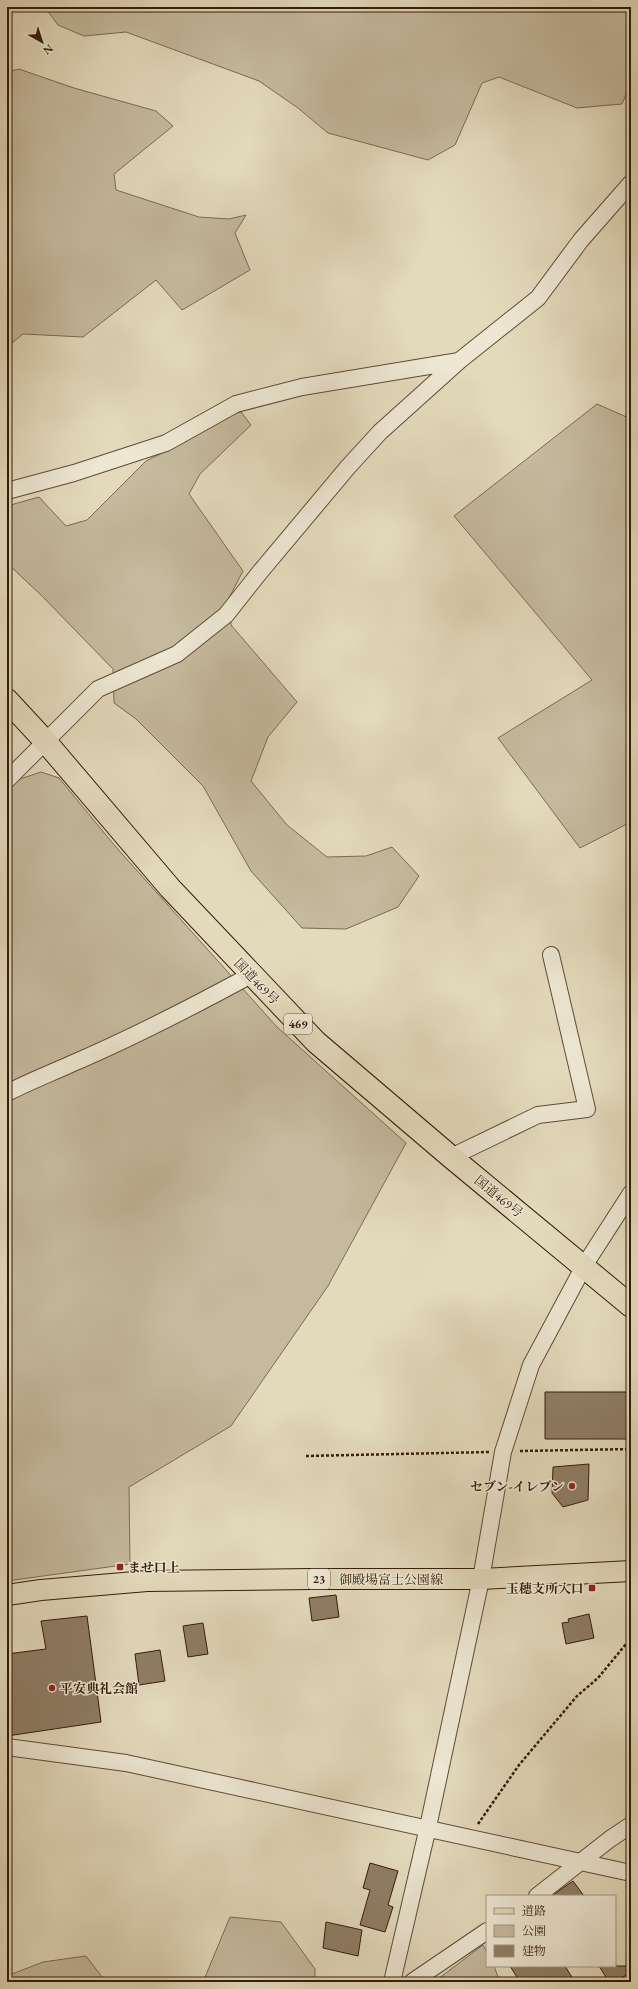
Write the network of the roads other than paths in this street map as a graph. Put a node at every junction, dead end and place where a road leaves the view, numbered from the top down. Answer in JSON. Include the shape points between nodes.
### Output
{"nodes":[{"id":1,"x":631,"y":183,"type":"edge"},
{"id":2,"x":459,"y":361,"type":"junction"},
{"id":3,"x":7,"y":491,"type":"edge"},
{"id":4,"x":7,"y":700,"type":"edge"},
{"id":5,"x":45,"y":740,"type":"junction"},
{"id":6,"x":7,"y":780,"type":"edge"},
{"id":7,"x":551,"y":955,"type":"dead end"},
{"id":8,"x":251,"y":975,"type":"junction"},
{"id":9,"x":7,"y":1093,"type":"edge"},
{"id":10,"x":451,"y":1157,"type":"junction"},
{"id":11,"x":631,"y":1192,"type":"edge"},
{"id":12,"x":584,"y":1266,"type":"junction"},
{"id":13,"x":631,"y":1306,"type":"edge"},
{"id":14,"x":631,"y":1571,"type":"edge"},
{"id":15,"x":481,"y":1579,"type":"junction"},
{"id":16,"x":7,"y":1595,"type":"edge"},
{"id":17,"x":7,"y":1747,"type":"edge"},
{"id":18,"x":631,"y":1825,"type":"edge"},
{"id":19,"x":428,"y":1827,"type":"junction"},
{"id":20,"x":582,"y":1862,"type":"junction"},
{"id":21,"x":631,"y":1873,"type":"edge"},
{"id":22,"x":538,"y":1895,"type":"edge"},
{"id":23,"x":486,"y":1932,"type":"edge"},
{"id":24,"x":392,"y":1982,"type":"edge"},
{"id":25,"x":412,"y":1982,"type":"edge"}],
"edges":[{"from":1,"to":2,"type":"street","via":[[581,240],[538,298]]},
{"from":2,"to":3,"type":"street","via":[[302,387],[236,404],[166,442],[74,473]]},
{"from":2,"to":5,"type":"street","via":[[380,432],[226,615],[177,654],[98,689]]},
{"from":4,"to":5,"type":"highway","name":"国道469号","number":"469"},
{"from":5,"to":6,"type":"street"},
{"from":5,"to":8,"type":"highway","name":"国道469号","number":"469","via":[[170,888]]},
{"from":7,"to":10,"type":"street","via":[[588,1108],[538,1115]]},
{"from":8,"to":9,"type":"street","via":[[85,1058]]},
{"from":8,"to":10,"type":"highway","name":"国道469号","number":"469","via":[[316,1042]]},
{"from":10,"to":12,"type":"highway","name":"国道469号","number":"469"},
{"from":11,"to":12,"type":"street"},
{"from":12,"to":13,"type":"highway","name":"国道469号","number":"469"},
{"from":12,"to":15,"type":"street","via":[[531,1365],[503,1452]]},
{"from":14,"to":15,"type":"main road","name":"御殿場富士公園線","number":"23"},
{"from":15,"to":16,"type":"main road","name":"御殿場富士公園線","number":"23","via":[[311,1578],[147,1581]]},
{"from":15,"to":19,"type":"street"},
{"from":17,"to":19,"type":"street","via":[[126,1763]]},
{"from":18,"to":20,"type":"street"},
{"from":19,"to":20,"type":"street"},
{"from":19,"to":24,"type":"street"},
{"from":20,"to":21,"type":"street"},
{"from":20,"to":22,"type":"street"},
{"from":23,"to":25,"type":"street"}]}
